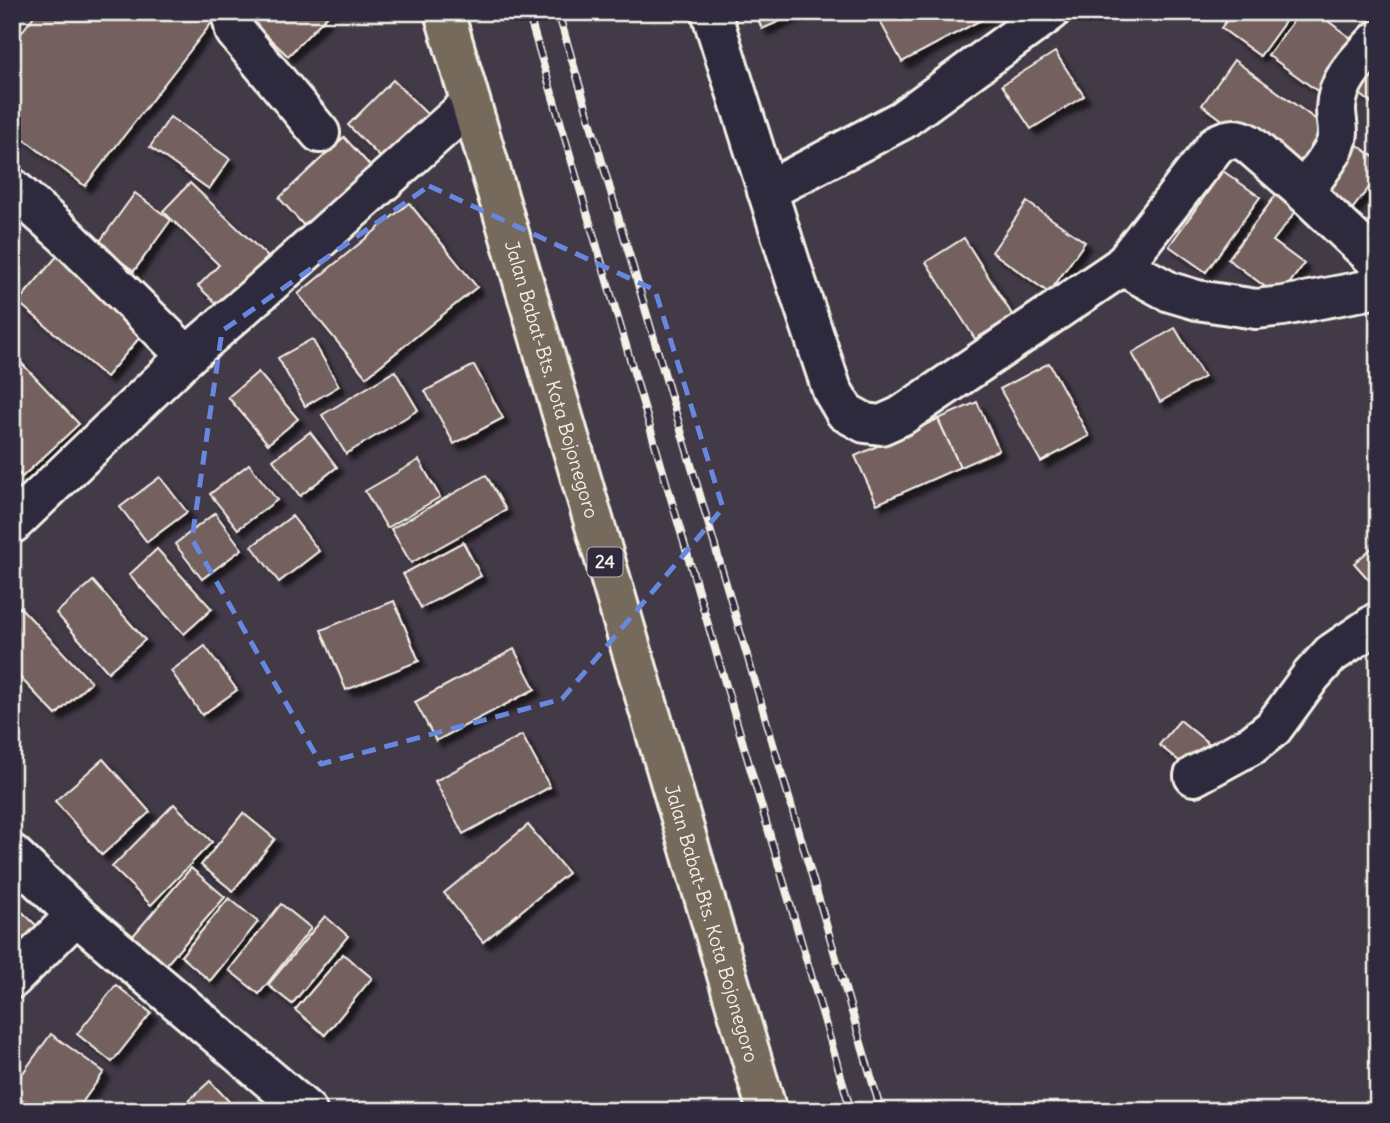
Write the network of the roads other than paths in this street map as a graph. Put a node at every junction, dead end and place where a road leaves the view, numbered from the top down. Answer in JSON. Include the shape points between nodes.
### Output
{"nodes":[{"id":1,"x":233,"y":12,"type":"edge"},
{"id":2,"x":444,"y":12,"type":"edge"},
{"id":3,"x":711,"y":12,"type":"edge"},
{"id":4,"x":1050,"y":12,"type":"edge"},
{"id":5,"x":1378,"y":40,"type":"edge"},
{"id":6,"x":470,"y":104,"type":"junction"},
{"id":7,"x":320,"y":133,"type":"dead end"},
{"id":8,"x":12,"y":188,"type":"edge"},
{"id":9,"x":767,"y":191,"type":"junction"},
{"id":10,"x":1304,"y":192,"type":"junction"},
{"id":11,"x":1378,"y":262,"type":"edge"},
{"id":12,"x":1122,"y":266,"type":"junction"},
{"id":13,"x":1378,"y":288,"type":"edge"},
{"id":14,"x":187,"y":356,"type":"junction"},
{"id":15,"x":12,"y":524,"type":"edge"},
{"id":16,"x":1378,"y":622,"type":"edge"},
{"id":17,"x":1194,"y":776,"type":"dead end"},
{"id":18,"x":12,"y":854,"type":"edge"},
{"id":19,"x":76,"y":915,"type":"junction"},
{"id":20,"x":12,"y":979,"type":"edge"},
{"id":21,"x":307,"y":1111,"type":"edge"},
{"id":22,"x":767,"y":1111,"type":"edge"}],
"edges":[{"from":1,"to":7,"type":"street","via":[[234,31]]},
{"from":2,"to":6,"type":"highway","name":"Jalan Babat-Bts. Kota Bojonegoro","number":"24"},
{"from":3,"to":9,"type":"street"},
{"from":4,"to":9,"type":"street","via":[[902,120]]},
{"from":5,"to":10,"type":"street","via":[[1350,69],[1342,85],[1335,147]]},
{"from":6,"to":14,"type":"street"},
{"from":6,"to":22,"type":"highway","name":"Jalan Babat-Bts. Kota Bojonegoro","number":"24"},
{"from":8,"to":14,"type":"street"},
{"from":9,"to":12,"type":"street","via":[[832,390],[845,412],[865,423],[881,425],[901,416]]},
{"from":10,"to":11,"type":"street"},
{"from":10,"to":12,"type":"street","via":[[1249,144],[1226,139],[1217,144]]},
{"from":12,"to":13,"type":"street","via":[[1170,292],[1256,309]]},
{"from":14,"to":15,"type":"street"},
{"from":16,"to":17,"type":"street","via":[[1331,654],[1273,728]]},
{"from":18,"to":19,"type":"street"},
{"from":19,"to":20,"type":"street"},
{"from":19,"to":21,"type":"street"}]}
